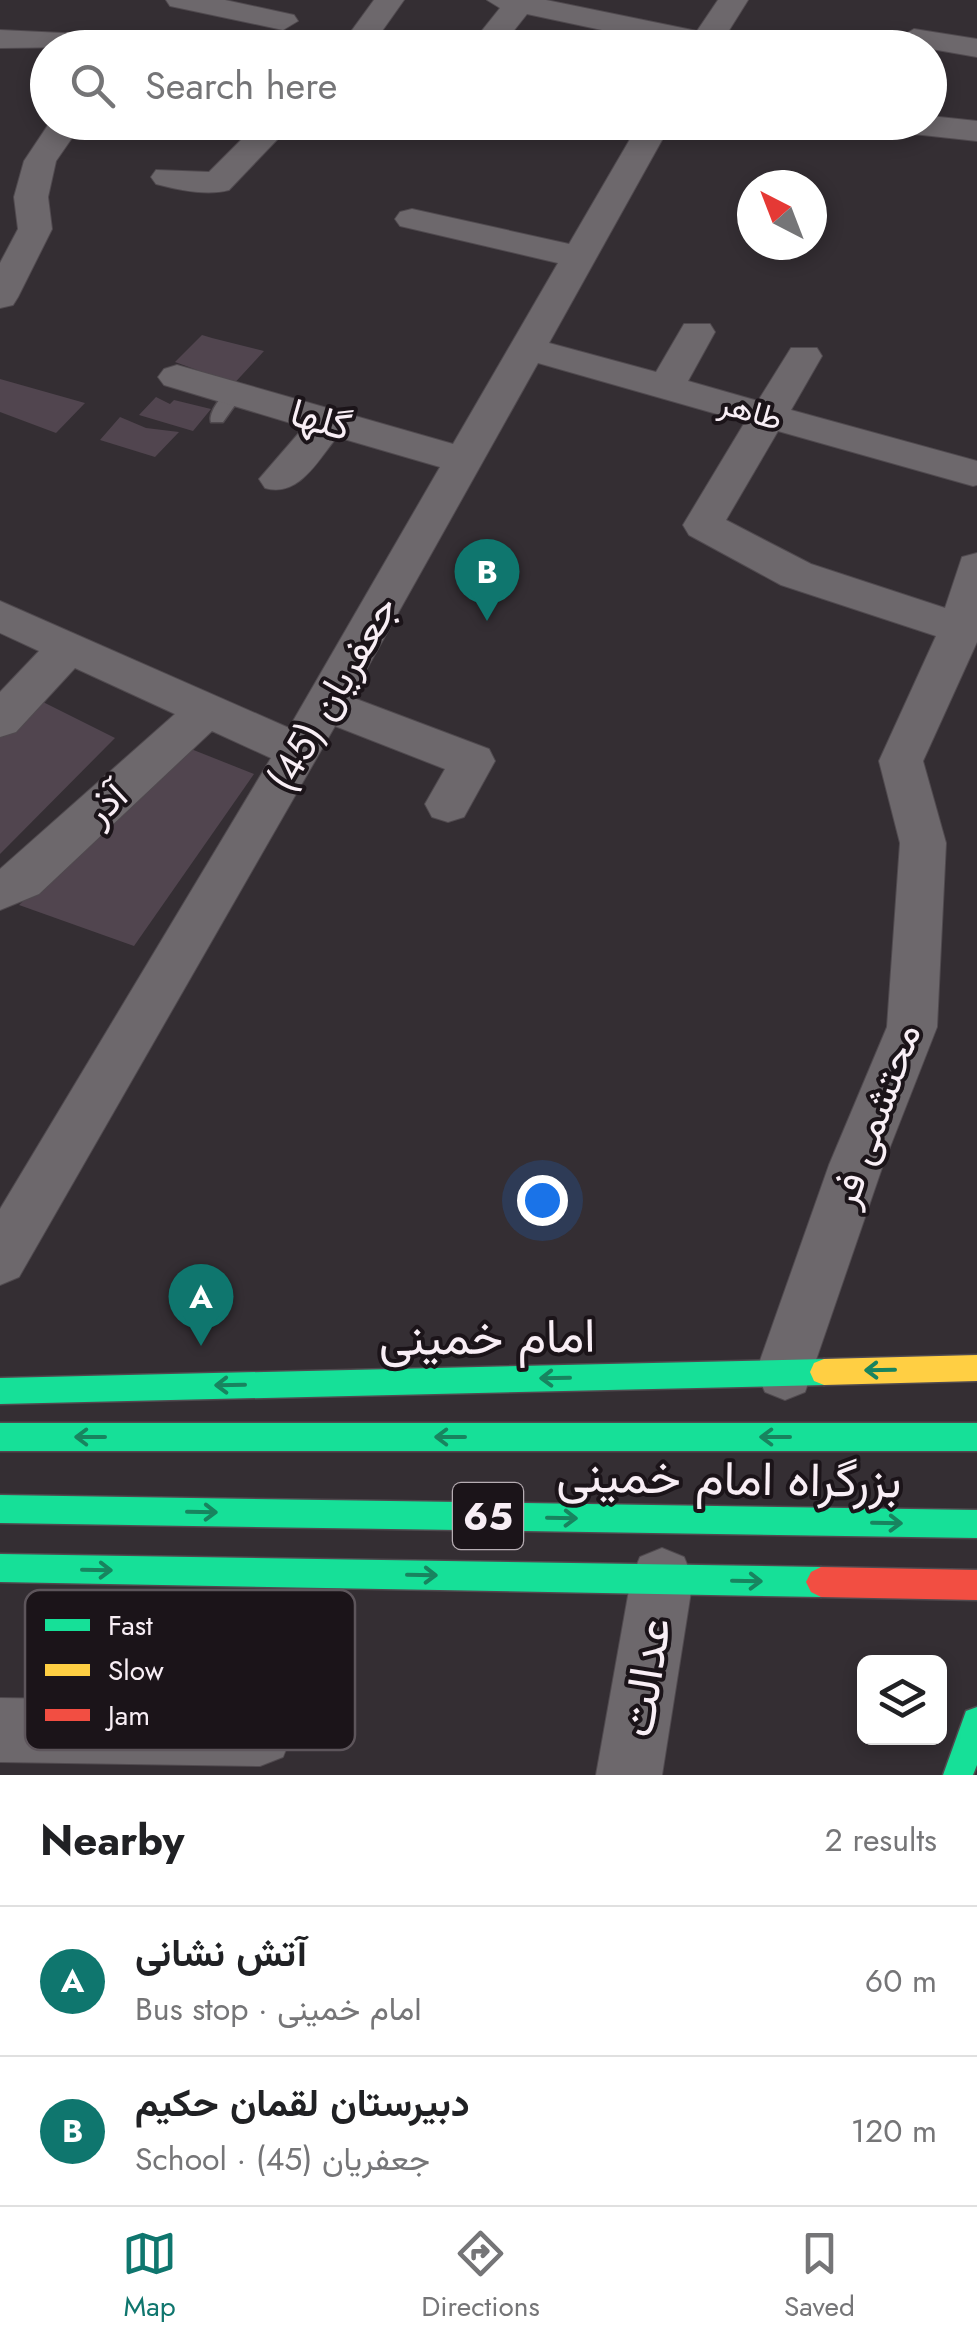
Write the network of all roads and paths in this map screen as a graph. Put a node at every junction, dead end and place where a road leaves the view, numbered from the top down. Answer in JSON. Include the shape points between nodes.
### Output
{"nodes":[{"id":1,"x":183,"y":0,"type":"edge"},
{"id":2,"x":389,"y":0,"type":"edge"},
{"id":3,"x":734,"y":0,"type":"edge"},
{"id":4,"x":510,"y":2,"type":"edge"},
{"id":5,"x":238,"y":5,"type":"edge"},
{"id":6,"x":283,"y":21,"type":"dead end"},
{"id":7,"x":159,"y":30,"type":"edge"},
{"id":8,"x":367,"y":30,"type":"edge"},
{"id":9,"x":494,"y":30,"type":"edge"},
{"id":10,"x":639,"y":30,"type":"edge"},
{"id":11,"x":714,"y":30,"type":"edge"},
{"id":12,"x":0,"y":39,"type":"edge"},
{"id":13,"x":30,"y":41,"type":"edge"},
{"id":14,"x":947,"y":43,"type":"edge"},
{"id":15,"x":977,"y":48,"type":"edge"},
{"id":16,"x":947,"y":128,"type":"edge"},
{"id":17,"x":977,"y":131,"type":"edge"},
{"id":18,"x":55,"y":140,"type":"edge"},
{"id":19,"x":260,"y":140,"type":"edge"},
{"id":20,"x":646,"y":140,"type":"edge"},
{"id":21,"x":168,"y":177,"type":"dead end"},
{"id":22,"x":412,"y":218,"type":"dead end"},
{"id":23,"x":580,"y":257,"type":"junction"},
{"id":24,"x":0,"y":297,"type":"edge"},
{"id":25,"x":697,"y":332,"type":"dead end"},
{"id":26,"x":529,"y":349,"type":"junction"},
{"id":27,"x":804,"y":356,"type":"dead end"},
{"id":28,"x":177,"y":377,"type":"dead end"},
{"id":29,"x":666,"y":387,"type":"junction"},
{"id":30,"x":766,"y":415,"type":"junction"},
{"id":31,"x":330,"y":422,"type":"junction"},
{"id":32,"x":465,"y":461,"type":"junction"},
{"id":33,"x":976,"y":475,"type":"edge"},
{"id":34,"x":279,"y":479,"type":"dead end"},
{"id":35,"x":977,"y":567,"type":"edge"},
{"id":36,"x":0,"y":616,"type":"edge"},
{"id":37,"x":960,"y":627,"type":"junction"},
{"id":38,"x":69,"y":647,"type":"junction"},
{"id":39,"x":325,"y":706,"type":"junction"},
{"id":40,"x":207,"y":710,"type":"junction"},
{"id":41,"x":0,"y":720,"type":"edge"},
{"id":42,"x":298,"y":751,"type":"junction"},
{"id":43,"x":448,"y":804,"type":"dead end"},
{"id":44,"x":0,"y":892,"type":"edge"},
{"id":45,"x":0,"y":1258,"type":"edge"},
{"id":46,"x":977,"y":1368,"type":"edge"},
{"id":47,"x":785,"y":1372,"type":"junction"},
{"id":48,"x":0,"y":1391,"type":"edge"},
{"id":49,"x":977,"y":1436,"type":"edge"},
{"id":50,"x":0,"y":1437,"type":"edge"},
{"id":51,"x":0,"y":1508,"type":"edge"},
{"id":52,"x":977,"y":1524,"type":"edge"},
{"id":53,"x":0,"y":1568,"type":"edge"},
{"id":54,"x":662,"y":1579,"type":"junction"},
{"id":55,"x":977,"y":1585,"type":"edge"},
{"id":56,"x":977,"y":1722,"type":"edge"},
{"id":57,"x":0,"y":1730,"type":"edge"},
{"id":58,"x":25,"y":1730,"type":"edge"},
{"id":59,"x":629,"y":1775,"type":"edge"},
{"id":60,"x":958,"y":1775,"type":"edge"}],
"edges":[{"from":1,"to":5,"type":"street"},
{"from":1,"to":7,"type":"street"},
{"from":2,"to":8,"type":"street"},
{"from":3,"to":11,"type":"street"},
{"from":4,"to":9,"type":"street"},
{"from":4,"to":10,"type":"street"},
{"from":5,"to":6,"type":"street"},
{"from":12,"to":13,"type":"street"},
{"from":14,"to":15,"type":"street"},
{"from":16,"to":17,"type":"street"},
{"from":18,"to":24,"type":"street","via":[[40,161],[31,197],[35,229]]},
{"from":19,"to":21,"type":"street","via":[[218,183]]},
{"from":20,"to":23,"type":"street","name":"جعفریان (45)"},
{"from":22,"to":23,"type":"street"},
{"from":23,"to":26,"type":"street","name":"جعفریان (45)"},
{"from":25,"to":29,"type":"street"},
{"from":26,"to":29,"type":"street","name":"طاهر"},
{"from":26,"to":32,"type":"street","name":"جعفریان (45)"},
{"from":27,"to":30,"type":"street"},
{"from":28,"to":31,"type":"street","name":"گلها","via":[[225,406]]},
{"from":29,"to":30,"type":"street","name":"طاهر"},
{"from":30,"to":33,"type":"street","name":"طاهر"},
{"from":30,"to":37,"type":"street","via":[[703,525],[757,560],[851,598]]},
{"from":31,"to":32,"type":"street","name":"گلها"},
{"from":31,"to":34,"type":"street"},
{"from":32,"to":39,"type":"street","name":"جعفریان (45)"},
{"from":35,"to":37,"type":"street","name":"محتشمی فر"},
{"from":36,"to":38,"type":"street"},
{"from":37,"to":47,"type":"street","name":"محتشمی فر","via":[[901,762],[923,844],[912,1028],[856,1165]]},
{"from":38,"to":40,"type":"street"},
{"from":38,"to":41,"type":"street"},
{"from":39,"to":42,"type":"street","name":"جعفریان (45)"},
{"from":39,"to":43,"type":"street","via":[[473,760]]},
{"from":40,"to":42,"type":"street"},
{"from":40,"to":44,"type":"street","name":"آذر","via":[[22,880]]},
{"from":42,"to":45,"type":"street","name":"جعفریان (45)"},
{"from":46,"to":47,"type":"main road","name":"امام خمینی","one_way":true},
{"from":47,"to":48,"type":"main road","name":"امام خمینی","one_way":true},
{"from":49,"to":50,"type":"main road","name":"بزرگراه امام خمینی","number":"65","one_way":true},
{"from":51,"to":52,"type":"main road","name":"بزرگراه امام خمینی","number":"65","one_way":true},
{"from":53,"to":54,"type":"main road","one_way":true},
{"from":54,"to":55,"type":"main road","one_way":true},
{"from":54,"to":59,"type":"street","name":"عدالت"},
{"from":56,"to":60,"type":"main road"},
{"from":57,"to":58,"type":"street"}]}
